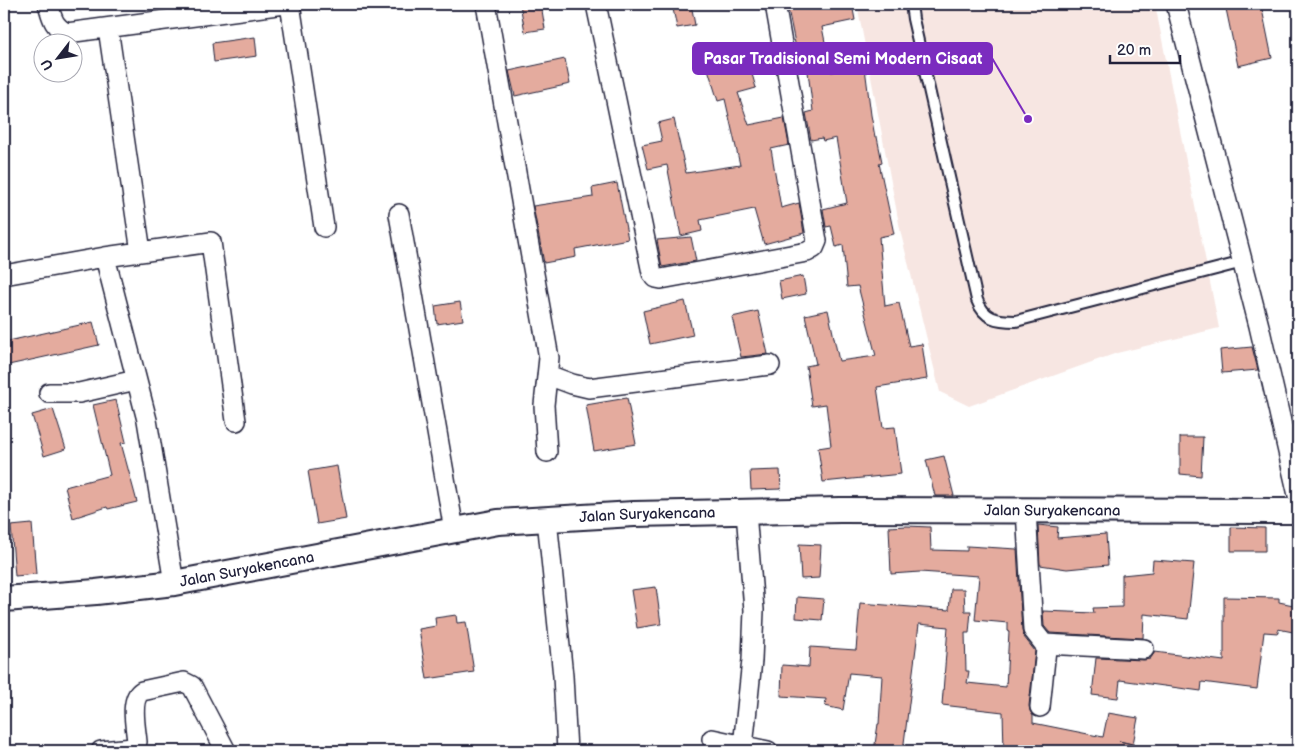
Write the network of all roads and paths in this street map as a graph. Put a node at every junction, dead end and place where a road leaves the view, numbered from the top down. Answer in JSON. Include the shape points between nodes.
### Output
{"nodes":[{"id":1,"x":48,"y":4,"type":"edge"},
{"id":2,"x":285,"y":4,"type":"edge"},
{"id":3,"x":290,"y":4,"type":"edge"},
{"id":4,"x":486,"y":4,"type":"edge"},
{"id":5,"x":596,"y":4,"type":"edge"},
{"id":6,"x":775,"y":4,"type":"edge"},
{"id":7,"x":911,"y":4,"type":"edge"},
{"id":8,"x":1176,"y":4,"type":"edge"},
{"id":9,"x":108,"y":28,"type":"junction"},
{"id":10,"x":399,"y":214,"type":"dead end"},
{"id":11,"x":324,"y":227,"type":"dead end"},
{"id":12,"x":141,"y":252,"type":"junction"},
{"id":13,"x":105,"y":256,"type":"junction"},
{"id":14,"x":1243,"y":262,"type":"junction"},
{"id":15,"x":4,"y":275,"type":"edge"},
{"id":16,"x":770,"y":365,"type":"dead end"},
{"id":17,"x":548,"y":375,"type":"junction"},
{"id":18,"x":136,"y":380,"type":"junction"},
{"id":19,"x":49,"y":394,"type":"dead end"},
{"id":20,"x":236,"y":421,"type":"dead end"},
{"id":21,"x":547,"y":452,"type":"dead end"},
{"id":22,"x":1298,"y":495,"type":"edge"},
{"id":23,"x":1026,"y":510,"type":"junction"},
{"id":24,"x":1298,"y":511,"type":"edge"},
{"id":25,"x":746,"y":512,"type":"junction"},
{"id":26,"x":547,"y":519,"type":"junction"},
{"id":27,"x":454,"y":530,"type":"junction"},
{"id":28,"x":174,"y":583,"type":"junction"},
{"id":29,"x":4,"y":599,"type":"edge"},
{"id":30,"x":1044,"y":644,"type":"junction"},
{"id":31,"x":1144,"y":649,"type":"dead end"},
{"id":32,"x":1040,"y":707,"type":"dead end"},
{"id":33,"x":712,"y":739,"type":"dead end"},
{"id":34,"x":743,"y":747,"type":"junction"},
{"id":35,"x":133,"y":749,"type":"edge"},
{"id":36,"x":101,"y":751,"type":"edge"},
{"id":37,"x":226,"y":751,"type":"edge"},
{"id":38,"x":567,"y":751,"type":"edge"},
{"id":39,"x":768,"y":751,"type":"edge"}],
"edges":[{"from":1,"to":9,"type":"street","via":[[54,24],[67,33]]},
{"from":2,"to":9,"type":"street"},
{"from":3,"to":11,"type":"street"},
{"from":4,"to":17,"type":"street","via":[[549,358]]},
{"from":5,"to":6,"type":"street","via":[[652,273],[661,279],[807,252],[817,241]]},
{"from":7,"to":14,"type":"lane","via":[[980,310],[1002,321],[1016,320]]},
{"from":8,"to":14,"type":"street"},
{"from":9,"to":12,"type":"street"},
{"from":10,"to":27,"type":"street"},
{"from":12,"to":13,"type":"street"},
{"from":12,"to":20,"type":"street","via":[[211,242]]},
{"from":13,"to":15,"type":"street"},
{"from":13,"to":18,"type":"street"},
{"from":14,"to":22,"type":"street"},
{"from":16,"to":17,"type":"street","via":[[589,388]]},
{"from":17,"to":21,"type":"street","via":[[544,405]]},
{"from":18,"to":19,"type":"street","via":[[90,391]]},
{"from":18,"to":28,"type":"street","via":[[155,465]]},
{"from":23,"to":24,"type":"street","name":"Jalan Suryakencana"},
{"from":23,"to":25,"type":"street","name":"Jalan Suryakencana"},
{"from":23,"to":30,"type":"street","via":[[1033,630]]},
{"from":25,"to":26,"type":"street","name":"Jalan Suryakencana"},
{"from":25,"to":34,"type":"street","via":[[754,610]]},
{"from":26,"to":27,"type":"street","name":"Jalan Suryakencana","via":[[498,522]]},
{"from":26,"to":38,"type":"street"},
{"from":27,"to":28,"type":"street","name":"Jalan Suryakencana"},
{"from":28,"to":29,"type":"street","name":"Jalan Suryakencana"},
{"from":30,"to":31,"type":"street"},
{"from":30,"to":32,"type":"street","via":[[1046,658]]},
{"from":33,"to":34,"type":"street"},
{"from":34,"to":39,"type":"street"},
{"from":35,"to":36,"type":"street"},
{"from":35,"to":37,"type":"street","via":[[137,742],[134,701],[138,694],[184,682],[192,686]]}]}
